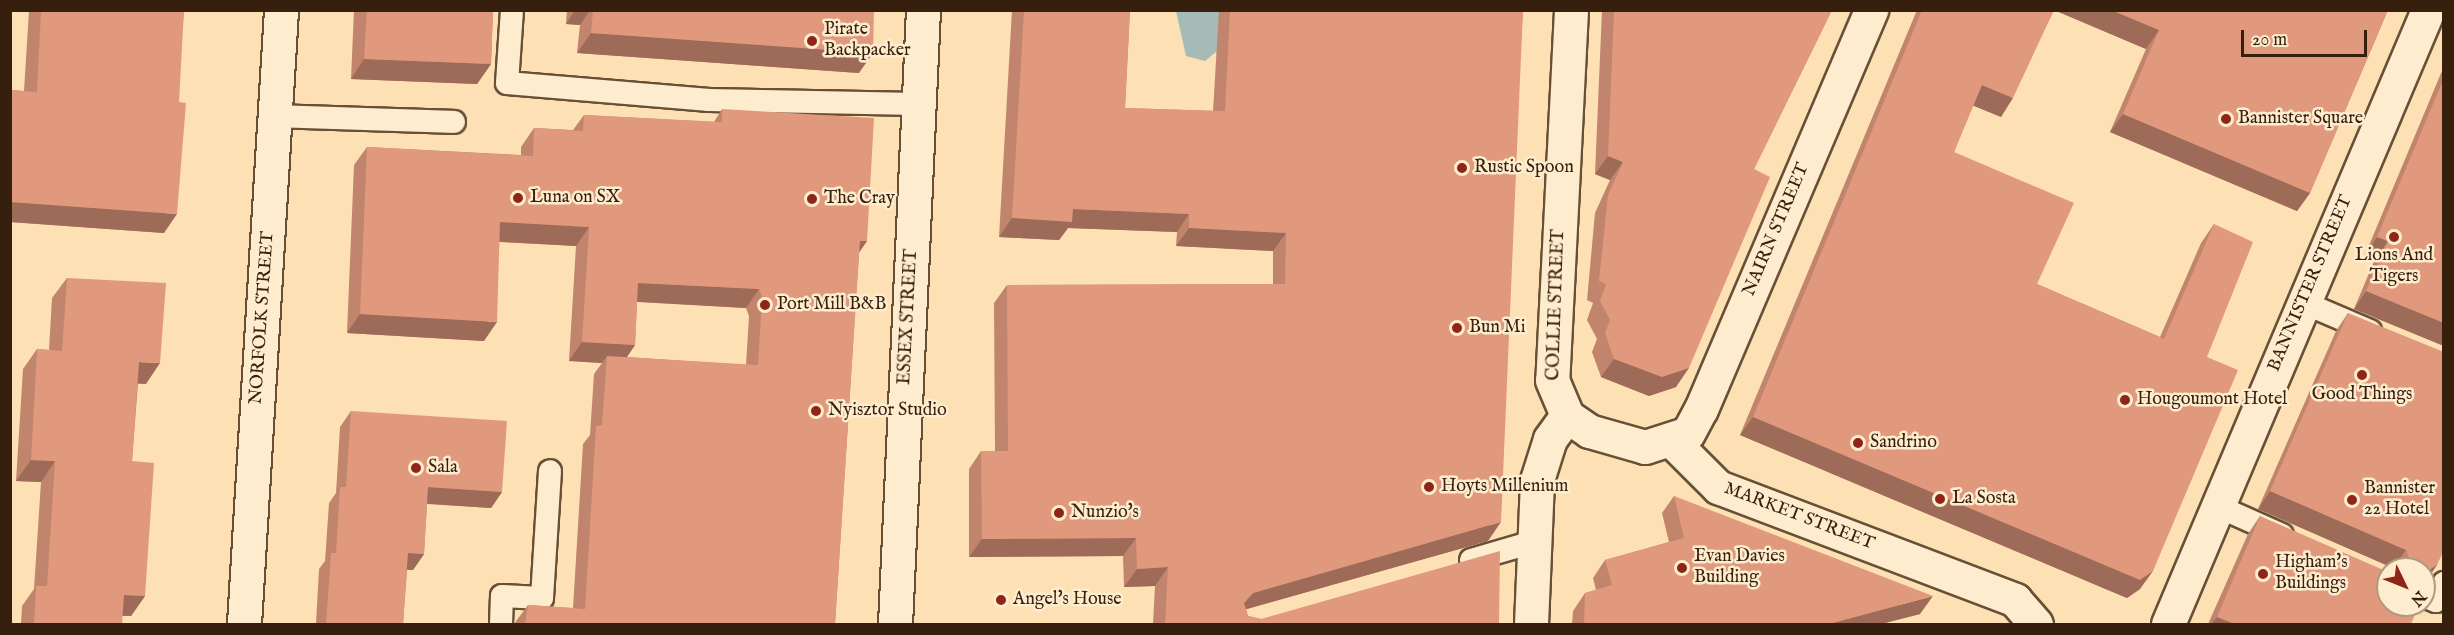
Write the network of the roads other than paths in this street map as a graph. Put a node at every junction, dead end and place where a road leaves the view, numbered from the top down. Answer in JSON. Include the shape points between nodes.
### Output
{"nodes":[{"id":1,"x":281,"y":10,"type":"edge"},
{"id":2,"x":512,"y":10,"type":"edge"},
{"id":3,"x":923,"y":10,"type":"edge"},
{"id":4,"x":1571,"y":10,"type":"edge"},
{"id":5,"x":1871,"y":10,"type":"edge"},
{"id":6,"x":2428,"y":10,"type":"edge"},
{"id":7,"x":918,"y":104,"type":"junction"},
{"id":8,"x":276,"y":116,"type":"junction"},
{"id":9,"x":454,"y":122,"type":"dead end"},
{"id":10,"x":2302,"y":302,"type":"junction"},
{"id":11,"x":2392,"y":340,"type":"edge"},
{"id":12,"x":1567,"y":416,"type":"junction"},
{"id":13,"x":1672,"y":442,"type":"junction"},
{"id":14,"x":550,"y":471,"type":"dead end"},
{"id":15,"x":2217,"y":507,"type":"junction"},
{"id":16,"x":1533,"y":542,"type":"junction"},
{"id":17,"x":2300,"y":542,"type":"edge"},
{"id":18,"x":1451,"y":566,"type":"edge"},
{"id":19,"x":2444,"y":583,"type":"edge"},
{"id":20,"x":2436,"y":601,"type":"edge"},
{"id":21,"x":244,"y":624,"type":"edge"},
{"id":22,"x":501,"y":624,"type":"edge"},
{"id":23,"x":895,"y":624,"type":"edge"},
{"id":24,"x":1531,"y":624,"type":"edge"},
{"id":25,"x":2036,"y":624,"type":"edge"},
{"id":26,"x":2169,"y":624,"type":"edge"}],
"edges":[{"from":1,"to":8,"type":"street","name":"NORFOLK STREET"},
{"from":2,"to":7,"type":"lane","via":[[507,83],[720,100]]},
{"from":3,"to":7,"type":"street","name":"ESSEX STREET"},
{"from":4,"to":12,"type":"street","name":"COLLIE STREET","via":[[1552,380]]},
{"from":5,"to":13,"type":"street","name":"NAIRN STREET","via":[[1701,410],[1688,433]]},
{"from":6,"to":10,"type":"street","name":"BANNISTER STREET"},
{"from":7,"to":23,"type":"street","name":"ESSEX STREET"},
{"from":8,"to":9,"type":"lane"},
{"from":8,"to":21,"type":"street","name":"NORFOLK STREET"},
{"from":10,"to":11,"type":"lane"},
{"from":10,"to":15,"type":"street","name":"BANNISTER STREET"},
{"from":12,"to":13,"type":"street","via":[[1618,442],[1645,447]]},
{"from":12,"to":16,"type":"street","via":[[1550,439],[1537,480]]},
{"from":13,"to":25,"type":"street","name":"MARKET STREET","via":[[1718,487],[2015,600]]},
{"from":14,"to":22,"type":"lane","via":[[542,597],[502,596]]},
{"from":15,"to":17,"type":"lane"},
{"from":15,"to":26,"type":"street","name":"BANNISTER STREET"},
{"from":16,"to":18,"type":"lane"},
{"from":16,"to":24,"type":"street"},
{"from":19,"to":20,"type":"lane"}]}
